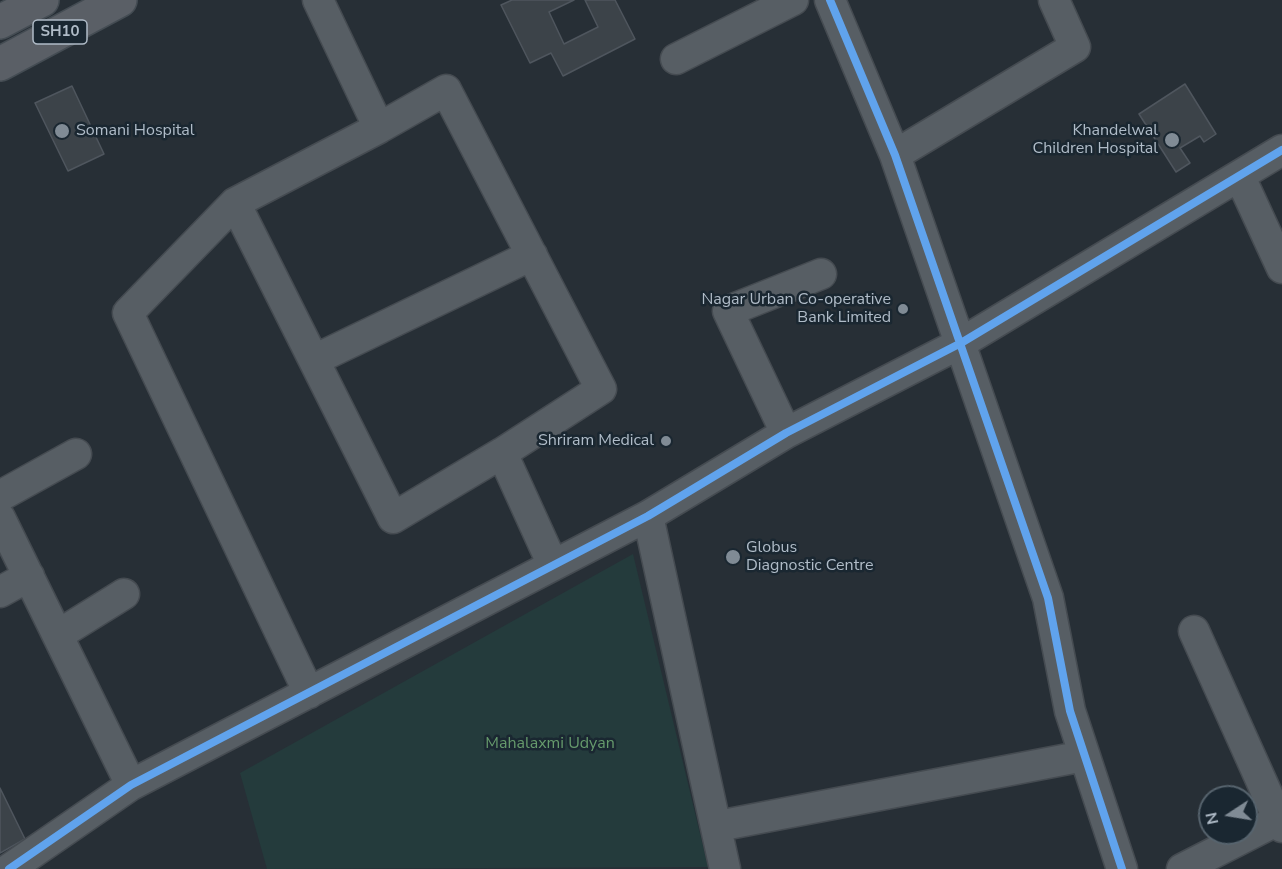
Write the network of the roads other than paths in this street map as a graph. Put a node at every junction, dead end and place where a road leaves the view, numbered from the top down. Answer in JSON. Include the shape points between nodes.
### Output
{"nodes":[{"id":1,"x":42,"y":0,"type":"edge"},
{"id":2,"x":120,"y":0,"type":"edge"},
{"id":3,"x":318,"y":0,"type":"edge"},
{"id":4,"x":793,"y":0,"type":"edge"},
{"id":5,"x":830,"y":0,"type":"edge"},
{"id":6,"x":1054,"y":0,"type":"edge"},
{"id":7,"x":0,"y":22,"type":"edge"},
{"id":8,"x":676,"y":59,"type":"dead end"},
{"id":9,"x":0,"y":64,"type":"edge"},
{"id":10,"x":379,"y":128,"type":"junction"},
{"id":11,"x":1282,"y":150,"type":"edge"},
{"id":12,"x":895,"y":155,"type":"junction"},
{"id":13,"x":1240,"y":177,"type":"junction"},
{"id":14,"x":235,"y":203,"type":"junction"},
{"id":15,"x":532,"y":255,"type":"junction"},
{"id":16,"x":1282,"y":268,"type":"edge"},
{"id":17,"x":820,"y":274,"type":"dead end"},
{"id":18,"x":961,"y":343,"type":"junction"},
{"id":19,"x":314,"y":360,"type":"junction"},
{"id":20,"x":786,"y":433,"type":"junction"},
{"id":21,"x":502,"y":453,"type":"junction"},
{"id":22,"x":76,"y":454,"type":"dead end"},
{"id":23,"x":0,"y":496,"type":"edge"},
{"id":24,"x":648,"y":516,"type":"junction"},
{"id":25,"x":0,"y":518,"type":"edge"},
{"id":26,"x":552,"y":563,"type":"junction"},
{"id":27,"x":29,"y":576,"type":"junction"},
{"id":28,"x":0,"y":592,"type":"edge"},
{"id":29,"x":124,"y":594,"type":"dead end"},
{"id":30,"x":1194,"y":631,"type":"dead end"},
{"id":31,"x":58,"y":635,"type":"junction"},
{"id":32,"x":309,"y":693,"type":"junction"},
{"id":33,"x":1084,"y":756,"type":"junction"},
{"id":34,"x":131,"y":785,"type":"junction"},
{"id":35,"x":1281,"y":822,"type":"edge"},
{"id":36,"x":718,"y":826,"type":"junction"},
{"id":37,"x":45,"y":857,"type":"edge"},
{"id":38,"x":9,"y":869,"type":"edge"},
{"id":39,"x":725,"y":869,"type":"edge"},
{"id":40,"x":1122,"y":869,"type":"edge"},
{"id":41,"x":1182,"y":869,"type":"edge"}],
"edges":[{"from":1,"to":7,"type":"main road","number":"SH10"},
{"from":2,"to":9,"type":"main road","number":"SH10"},
{"from":3,"to":10,"type":"street"},
{"from":4,"to":8,"type":"street"},
{"from":5,"to":12,"type":"street"},
{"from":6,"to":12,"type":"street","via":[[1075,47]]},
{"from":10,"to":14,"type":"street"},
{"from":10,"to":15,"type":"street","via":[[446,90]]},
{"from":11,"to":13,"type":"street"},
{"from":12,"to":18,"type":"street"},
{"from":13,"to":16,"type":"street"},
{"from":13,"to":18,"type":"street"},
{"from":14,"to":19,"type":"street"},
{"from":14,"to":32,"type":"street","via":[[128,313]]},
{"from":15,"to":19,"type":"street"},
{"from":15,"to":21,"type":"street","via":[[602,389]]},
{"from":17,"to":20,"type":"street","via":[[728,310]]},
{"from":18,"to":20,"type":"street"},
{"from":18,"to":33,"type":"street","via":[[1048,598],[1070,711]]},
{"from":19,"to":21,"type":"street","via":[[393,518]]},
{"from":20,"to":24,"type":"street"},
{"from":21,"to":26,"type":"street"},
{"from":22,"to":23,"type":"street"},
{"from":24,"to":26,"type":"street"},
{"from":24,"to":36,"type":"street"},
{"from":25,"to":27,"type":"street"},
{"from":26,"to":32,"type":"street"},
{"from":27,"to":28,"type":"street"},
{"from":27,"to":31,"type":"street"},
{"from":29,"to":31,"type":"street"},
{"from":30,"to":35,"type":"street"},
{"from":31,"to":34,"type":"street"},
{"from":32,"to":34,"type":"street"},
{"from":33,"to":36,"type":"street"},
{"from":33,"to":40,"type":"street"},
{"from":34,"to":37,"type":"street"},
{"from":35,"to":41,"type":"street"},
{"from":36,"to":39,"type":"street"},
{"from":37,"to":38,"type":"street"}]}
